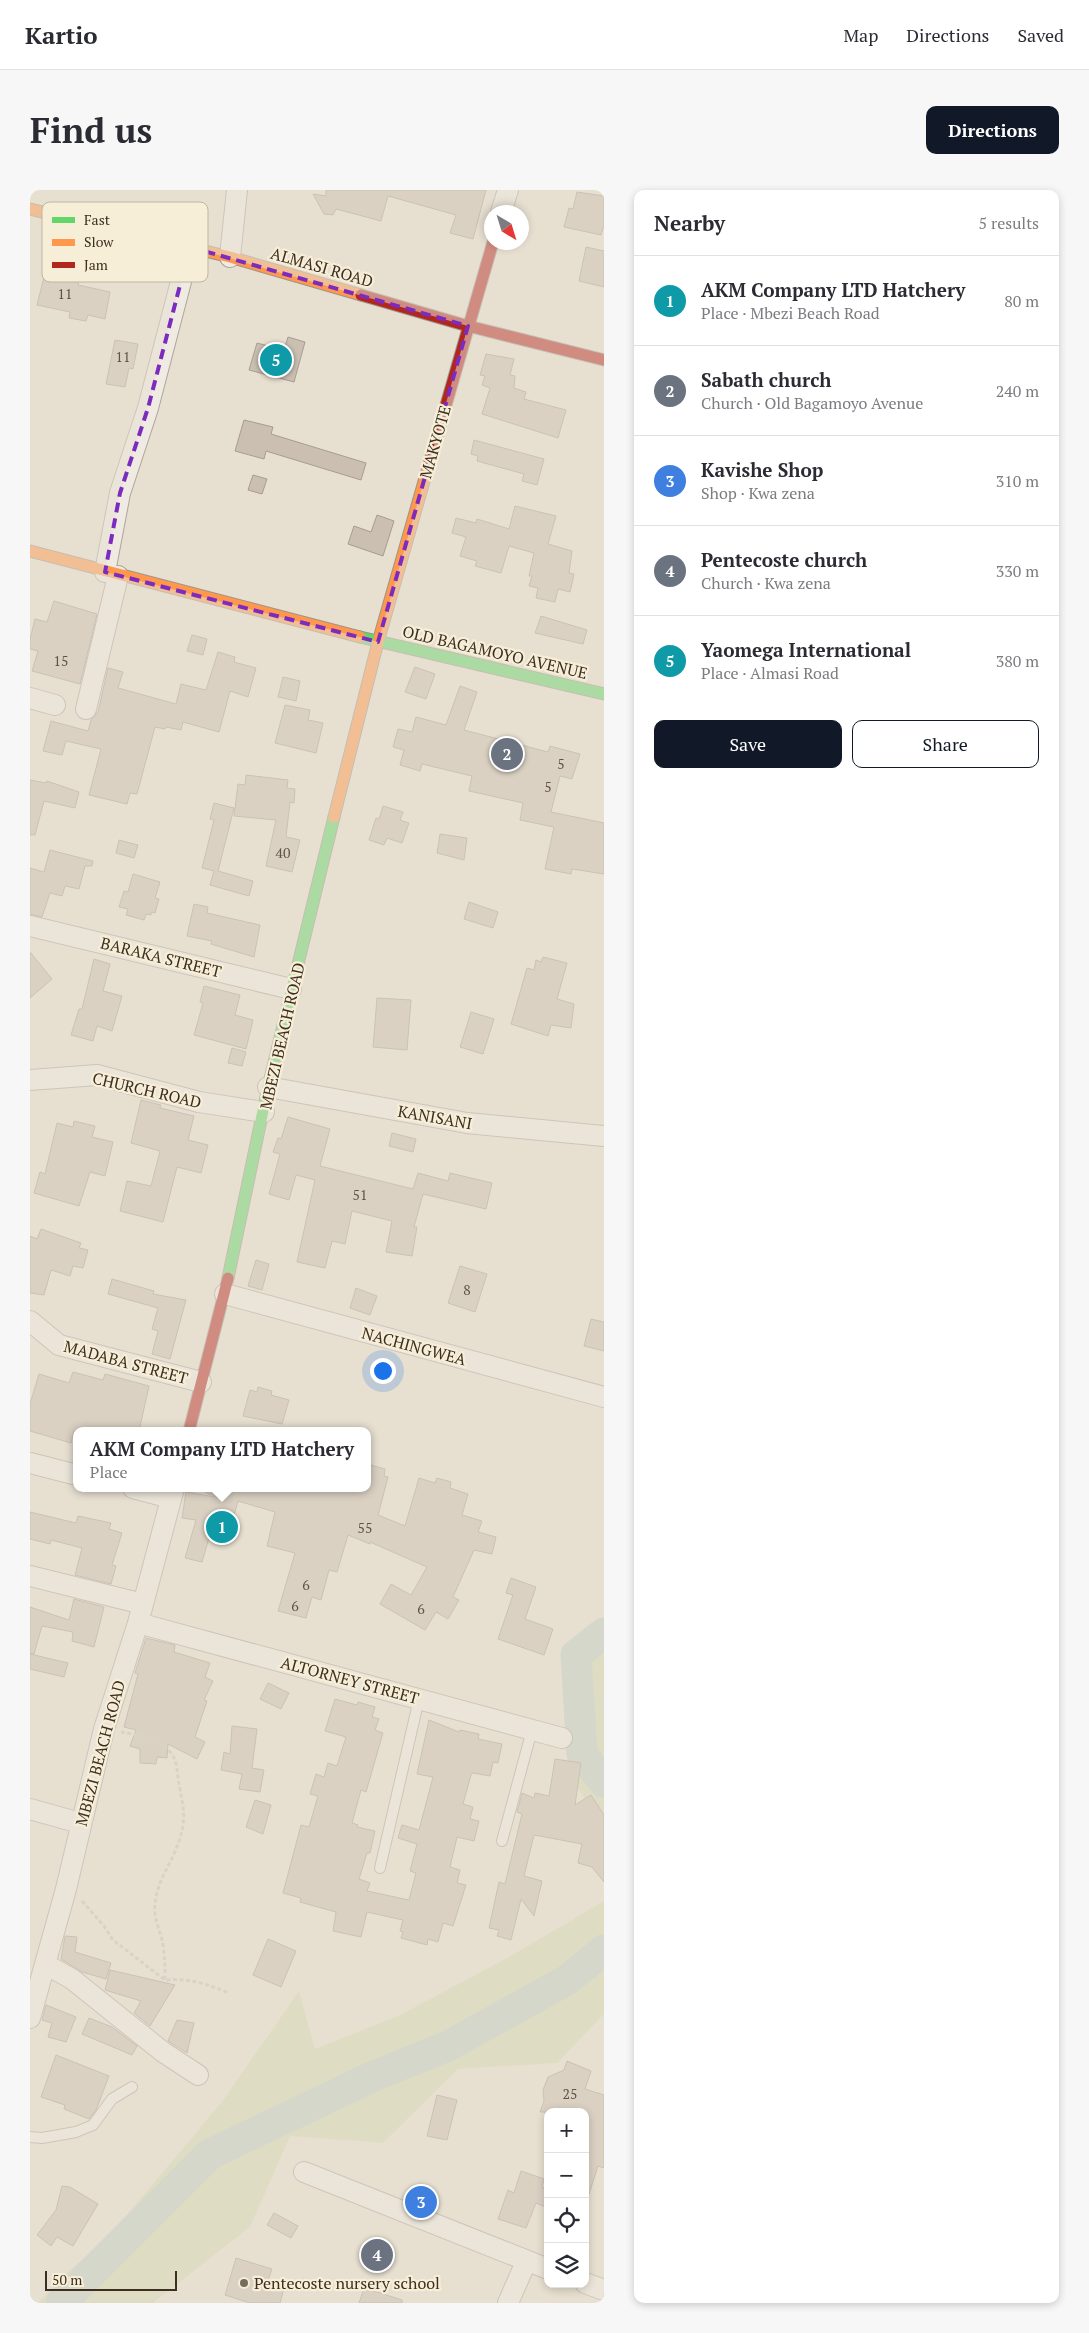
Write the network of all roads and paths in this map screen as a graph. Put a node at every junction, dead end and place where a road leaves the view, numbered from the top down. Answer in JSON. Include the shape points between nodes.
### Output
{"nodes":[{"id":1,"x":237,"y":190,"type":"edge"},
{"id":2,"x":508,"y":190,"type":"edge"},
{"id":3,"x":503,"y":205,"type":"edge"},
{"id":4,"x":491,"y":250,"type":"edge"},
{"id":5,"x":208,"y":252,"type":"edge"},
{"id":6,"x":230,"y":257,"type":"junction"},
{"id":7,"x":181,"y":282,"type":"edge"},
{"id":8,"x":468,"y":326,"type":"junction"},
{"id":9,"x":604,"y":360,"type":"edge"},
{"id":10,"x":30,"y":551,"type":"edge"},
{"id":11,"x":111,"y":574,"type":"junction"},
{"id":12,"x":378,"y":642,"type":"junction"},
{"id":13,"x":604,"y":694,"type":"edge"},
{"id":14,"x":30,"y":698,"type":"edge"},
{"id":15,"x":55,"y":705,"type":"dead end"},
{"id":16,"x":86,"y":709,"type":"dead end"},
{"id":17,"x":30,"y":926,"type":"edge"},
{"id":18,"x":291,"y":989,"type":"junction"},
{"id":19,"x":30,"y":1080,"type":"edge"},
{"id":20,"x":268,"y":1087,"type":"junction"},
{"id":21,"x":264,"y":1112,"type":"junction"},
{"id":22,"x":604,"y":1136,"type":"edge"},
{"id":23,"x":225,"y":1294,"type":"junction"},
{"id":24,"x":30,"y":1321,"type":"edge"},
{"id":25,"x":201,"y":1382,"type":"junction"},
{"id":26,"x":604,"y":1397,"type":"edge"},
{"id":27,"x":189,"y":1427,"type":"edge"},
{"id":28,"x":30,"y":1463,"type":"edge"},
{"id":29,"x":73,"y":1474,"type":"edge"},
{"id":30,"x":173,"y":1493,"type":"edge"},
{"id":31,"x":30,"y":1576,"type":"edge"},
{"id":32,"x":140,"y":1613,"type":"junction"},
{"id":33,"x":419,"y":1699,"type":"junction"},
{"id":34,"x":104,"y":1729,"type":"junction"},
{"id":35,"x":532,"y":1730,"type":"junction"},
{"id":36,"x":562,"y":1738,"type":"dead end"},
{"id":37,"x":30,"y":1809,"type":"edge"},
{"id":38,"x":80,"y":1823,"type":"junction"},
{"id":39,"x":502,"y":1841,"type":"dead end"},
{"id":40,"x":380,"y":1868,"type":"dead end"},
{"id":41,"x":66,"y":1889,"type":"junction"},
{"id":42,"x":45,"y":1964,"type":"junction"},
{"id":43,"x":165,"y":1980,"type":"junction"},
{"id":44,"x":228,"y":1993,"type":"dead end"},
{"id":45,"x":30,"y":2018,"type":"edge"},
{"id":46,"x":198,"y":2075,"type":"dead end"},
{"id":47,"x":132,"y":2087,"type":"dead end"},
{"id":48,"x":30,"y":2137,"type":"edge"},
{"id":49,"x":304,"y":2172,"type":"dead end"},
{"id":50,"x":526,"y":2262,"type":"junction"},
{"id":51,"x":544,"y":2268,"type":"edge"},
{"id":52,"x":589,"y":2284,"type":"edge"},
{"id":53,"x":604,"y":2290,"type":"edge"},
{"id":54,"x":508,"y":2303,"type":"edge"}],
"edges":[{"from":1,"to":6,"type":"street"},
{"from":2,"to":3,"type":"street"},
{"from":4,"to":8,"type":"street","name":"MAKYOTE"},
{"from":5,"to":6,"type":"street","name":"ALMASI ROAD"},
{"from":6,"to":8,"type":"street","name":"ALMASI ROAD"},
{"from":7,"to":11,"type":"street","via":[[148,408],[120,493]]},
{"from":8,"to":9,"type":"street","name":"ALMASI ROAD"},
{"from":8,"to":12,"type":"street","name":"MAKYOTE"},
{"from":10,"to":11,"type":"street","name":"OLD BAGAMOYO AVENUE"},
{"from":11,"to":12,"type":"street","name":"OLD BAGAMOYO AVENUE"},
{"from":11,"to":16,"type":"street"},
{"from":12,"to":13,"type":"street","name":"OLD BAGAMOYO AVENUE"},
{"from":12,"to":18,"type":"street","name":"MBEZI BEACH ROAD"},
{"from":14,"to":15,"type":"street"},
{"from":17,"to":18,"type":"street","name":"BARAKA STREET"},
{"from":18,"to":20,"type":"street","name":"MBEZI BEACH ROAD"},
{"from":19,"to":21,"type":"street","name":"CHURCH ROAD","via":[[97,1075],[199,1102]]},
{"from":20,"to":21,"type":"street","name":"MBEZI BEACH ROAD"},
{"from":20,"to":22,"type":"street","name":"KANISANI","via":[[467,1123]]},
{"from":21,"to":23,"type":"street","name":"MBEZI BEACH ROAD"},
{"from":23,"to":25,"type":"street","name":"MBEZI BEACH ROAD"},
{"from":23,"to":26,"type":"street","name":"NACHINGWEA"},
{"from":24,"to":25,"type":"street","name":"MADABA STREET","via":[[59,1345]]},
{"from":25,"to":27,"type":"street","name":"MBEZI BEACH ROAD"},
{"from":28,"to":29,"type":"street"},
{"from":30,"to":32,"type":"street","name":"MBEZI BEACH ROAD"},
{"from":31,"to":32,"type":"street","name":"ALTORNEY STREET"},
{"from":32,"to":33,"type":"street","name":"ALTORNEY STREET"},
{"from":32,"to":34,"type":"street","name":"MBEZI BEACH ROAD"},
{"from":33,"to":35,"type":"street","name":"ALTORNEY STREET"},
{"from":33,"to":40,"type":"lane"},
{"from":34,"to":38,"type":"street","name":"MBEZI BEACH ROAD"},
{"from":34,"to":43,"type":"path","via":[[148,1738],[167,1748],[177,1767],[184,1819],[179,1841],[158,1884],[154,1906],[155,1923],[163,1943]]},
{"from":35,"to":36,"type":"street","name":"ALTORNEY STREET"},
{"from":35,"to":39,"type":"lane"},
{"from":37,"to":38,"type":"street"},
{"from":38,"to":41,"type":"street","name":"MBEZI BEACH ROAD"},
{"from":41,"to":42,"type":"street","name":"MBEZI BEACH ROAD"},
{"from":41,"to":43,"type":"path","via":[[88,1907],[113,1940]]},
{"from":42,"to":45,"type":"street","name":"MBEZI BEACH ROAD"},
{"from":42,"to":46,"type":"street","via":[[72,1979],[163,2052]]},
{"from":43,"to":44,"type":"path","via":[[211,1985]]},
{"from":47,"to":48,"type":"lane","via":[[112,2099],[93,2125],[76,2132]]},
{"from":49,"to":50,"type":"street"},
{"from":50,"to":51,"type":"street"},
{"from":50,"to":54,"type":"street"},
{"from":52,"to":53,"type":"street"}]}
